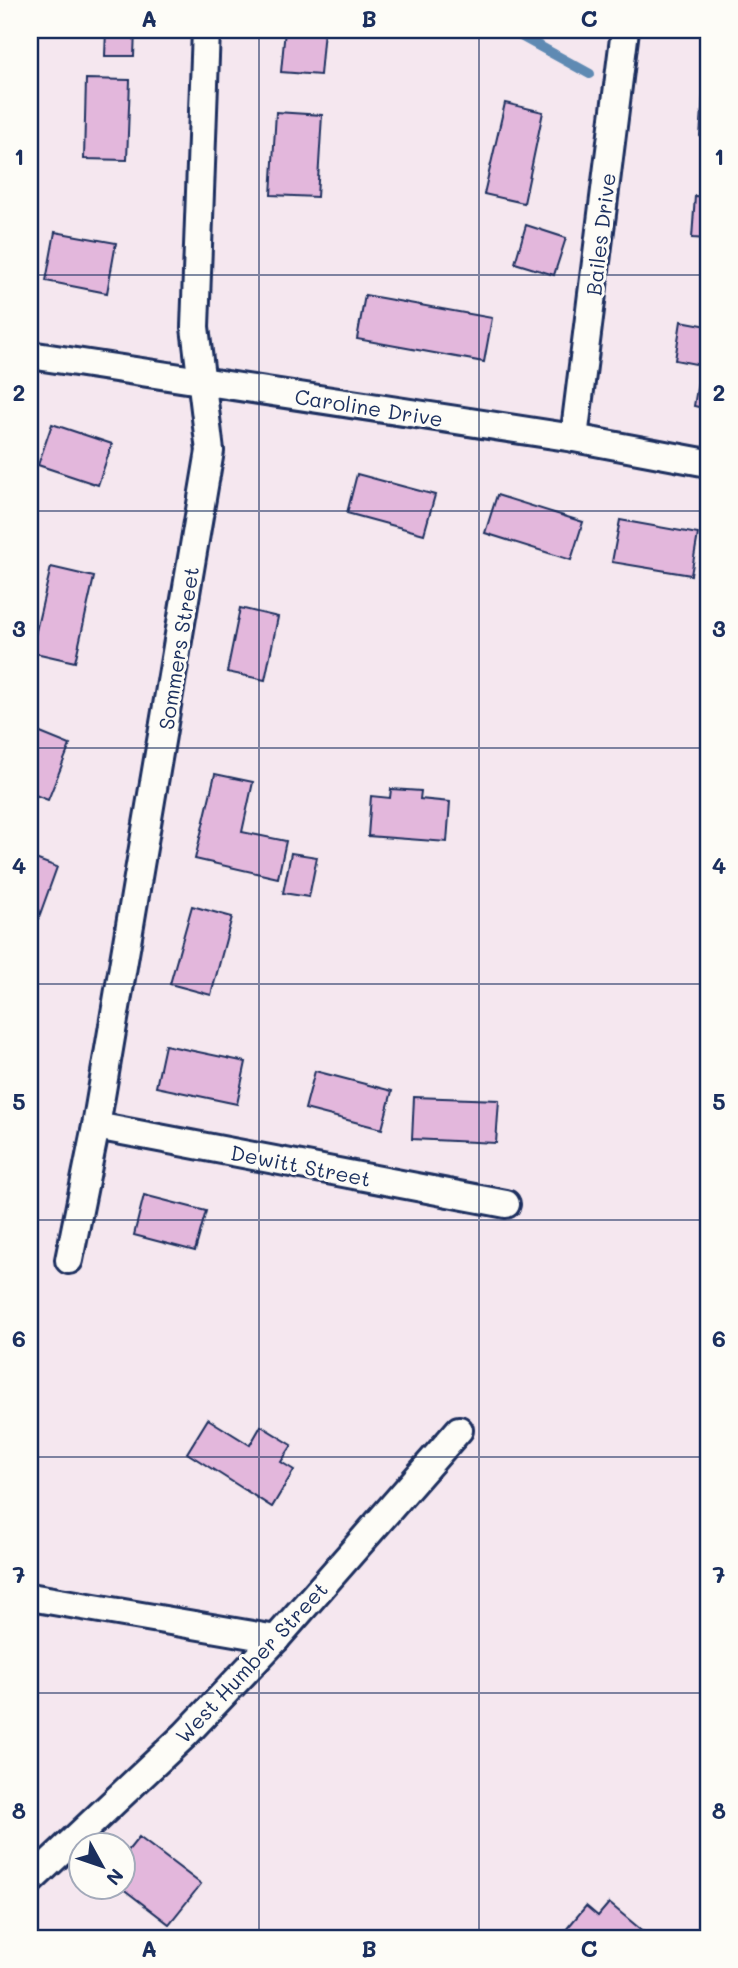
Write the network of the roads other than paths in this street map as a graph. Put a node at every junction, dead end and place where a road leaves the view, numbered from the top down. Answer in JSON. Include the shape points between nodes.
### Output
{"nodes":[{"id":1,"x":206,"y":30,"type":"edge"},
{"id":2,"x":625,"y":30,"type":"edge"},
{"id":3,"x":30,"y":355,"type":"edge"},
{"id":4,"x":201,"y":381,"type":"junction"},
{"id":5,"x":574,"y":438,"type":"junction"},
{"id":6,"x":708,"y":463,"type":"edge"},
{"id":7,"x":96,"y":1126,"type":"junction"},
{"id":8,"x":506,"y":1204,"type":"dead end"},
{"id":9,"x":69,"y":1260,"type":"dead end"},
{"id":10,"x":458,"y":1430,"type":"dead end"},
{"id":11,"x":30,"y":1597,"type":"edge"},
{"id":12,"x":276,"y":1639,"type":"junction"},
{"id":13,"x":30,"y":1881,"type":"edge"}],
"edges":[{"from":1,"to":4,"type":"street","name":"Sommers Street","via":[[195,327]]},
{"from":2,"to":5,"type":"street","name":"Bailes Drive"},
{"from":3,"to":4,"type":"street","name":"Caroline Drive"},
{"from":4,"to":5,"type":"street","name":"Caroline Drive"},
{"from":4,"to":7,"type":"street","name":"Sommers Street","via":[[211,451]]},
{"from":5,"to":6,"type":"street","name":"Caroline Drive"},
{"from":7,"to":8,"type":"street","name":"Dewitt Street"},
{"from":7,"to":9,"type":"street","name":"Sommers Street"},
{"from":10,"to":12,"type":"street","name":"West Humber Street"},
{"from":11,"to":12,"type":"street"},
{"from":12,"to":13,"type":"street","name":"West Humber Street","via":[[185,1735]]}]}
